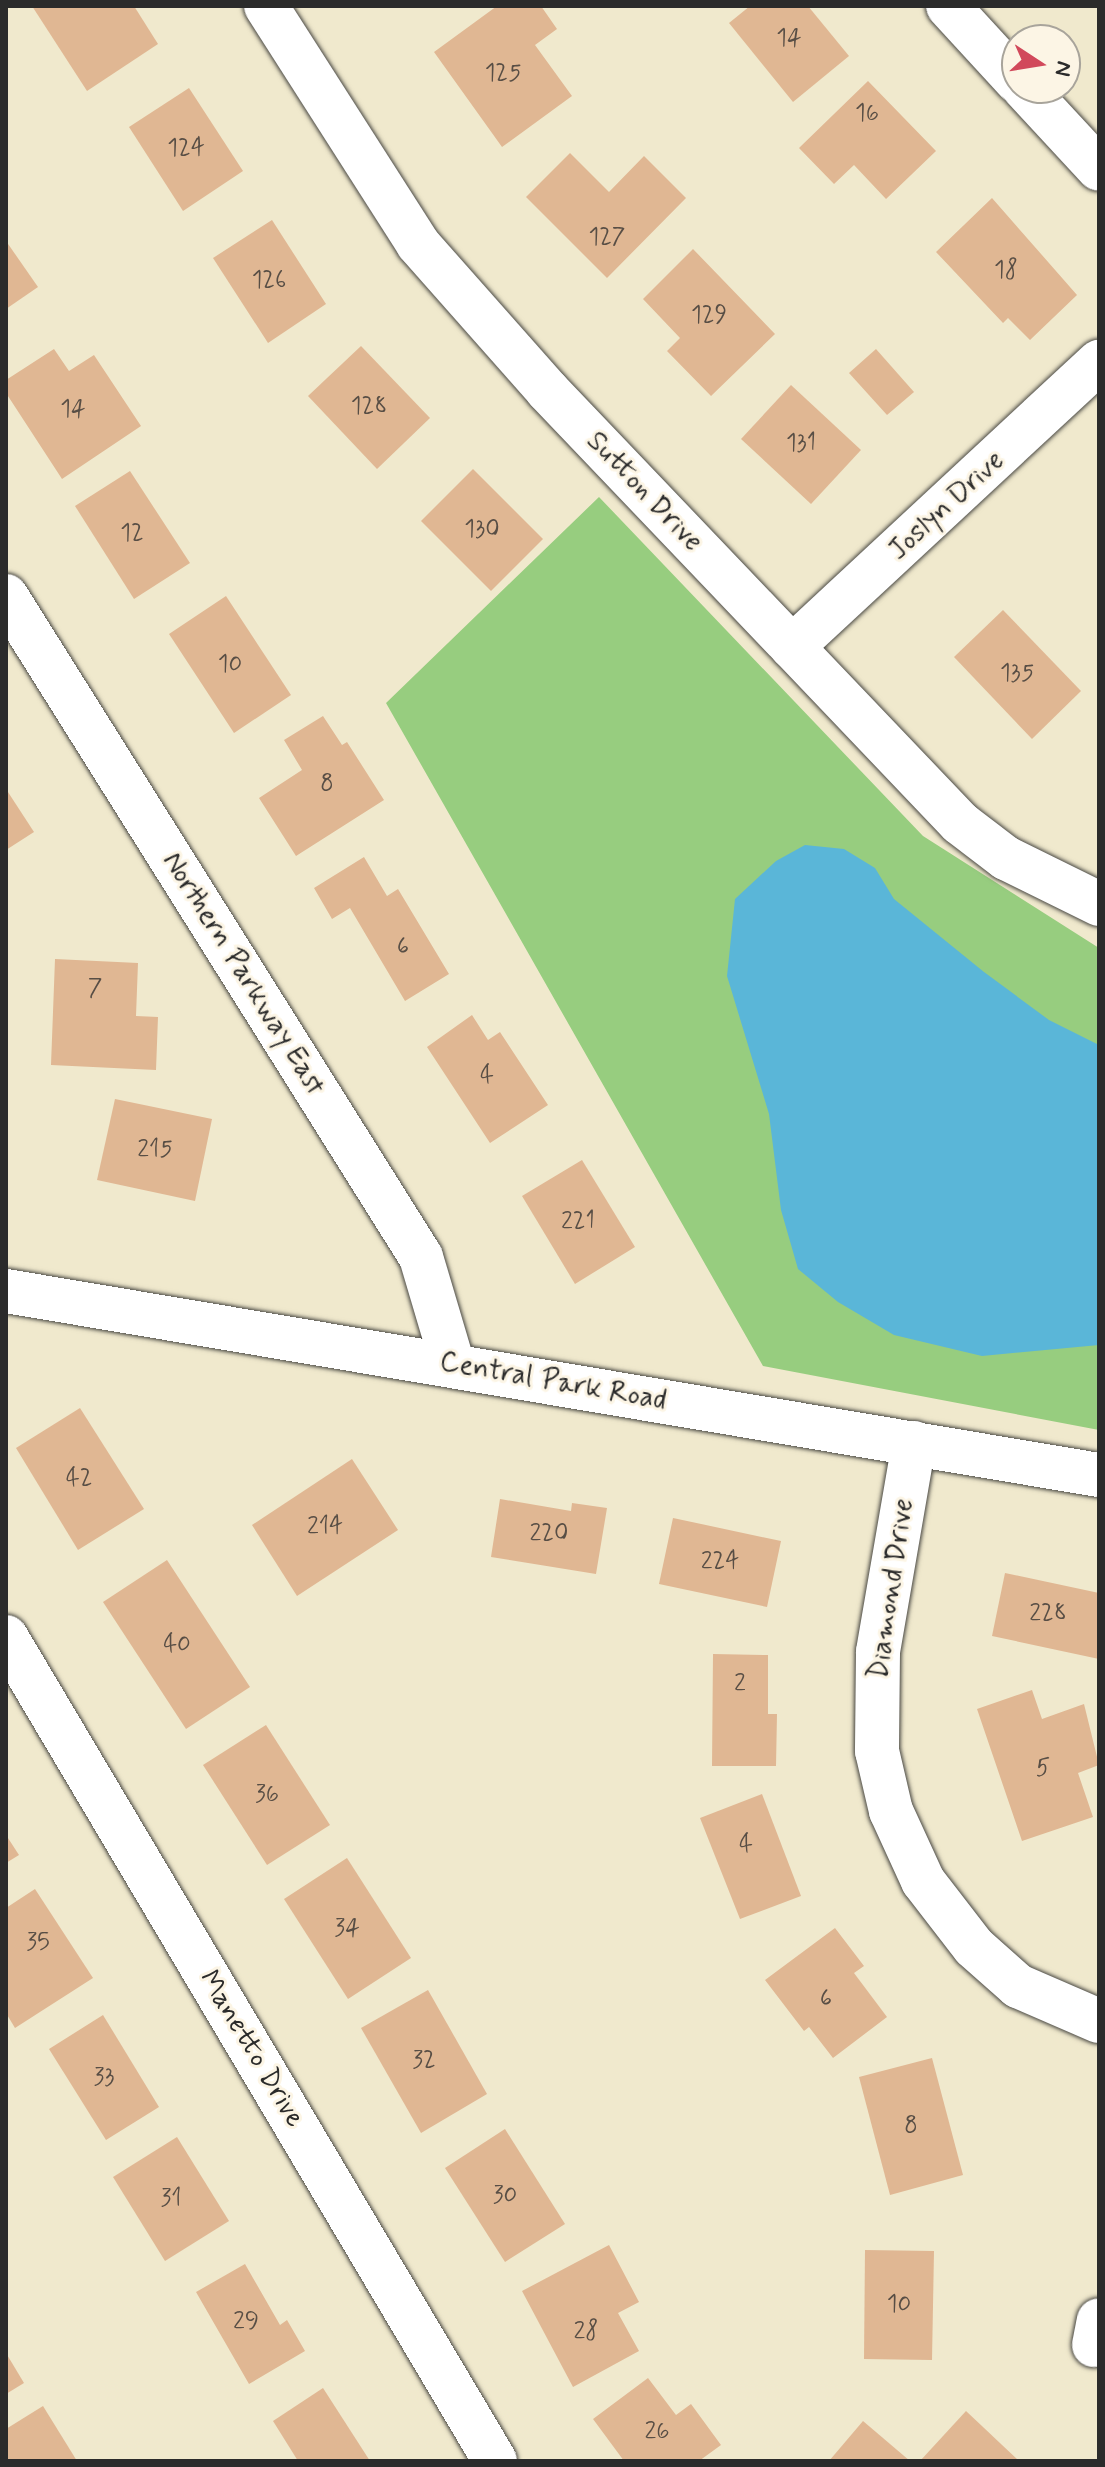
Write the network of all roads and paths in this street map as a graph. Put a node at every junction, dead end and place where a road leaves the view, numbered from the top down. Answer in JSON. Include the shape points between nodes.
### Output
{"nodes":[{"id":1,"x":266,"y":6,"type":"edge"},
{"id":2,"x":948,"y":6,"type":"edge"},
{"id":3,"x":1001,"y":64,"type":"edge"},
{"id":4,"x":1039,"y":104,"type":"edge"},
{"id":5,"x":1099,"y":169,"type":"edge"},
{"id":6,"x":1099,"y":362,"type":"edge"},
{"id":7,"x":6,"y":596,"type":"edge"},
{"id":8,"x":792,"y":647,"type":"junction"},
{"id":9,"x":1099,"y":904,"type":"edge"},
{"id":10,"x":6,"y":1291,"type":"edge"},
{"id":11,"x":453,"y":1365,"type":"junction"},
{"id":12,"x":914,"y":1443,"type":"junction"},
{"id":13,"x":1099,"y":1475,"type":"edge"},
{"id":14,"x":6,"y":1637,"type":"edge"},
{"id":15,"x":1099,"y":2021,"type":"edge"},
{"id":16,"x":495,"y":2461,"type":"edge"}],
"edges":[{"from":1,"to":8,"type":"street","name":"Sutton Drive","via":[[418,244],[547,390]]},
{"from":2,"to":3,"type":"street"},
{"from":4,"to":5,"type":"street"},
{"from":6,"to":8,"type":"street","name":"Joslyn Drive"},
{"from":7,"to":11,"type":"street","name":"Northern Parkway East","via":[[421,1257]]},
{"from":8,"to":9,"type":"street","name":"Sutton Drive","via":[[960,823],[1006,858]]},
{"from":10,"to":11,"type":"street","name":"Central Park Road"},
{"from":11,"to":12,"type":"street","name":"Central Park Road"},
{"from":12,"to":13,"type":"street","name":"Central Park Road"},
{"from":12,"to":15,"type":"street","name":"Diamond Drive","via":[[878,1652],[877,1751],[891,1811],[923,1881],[974,1947],[1018,1986]]},
{"from":14,"to":16,"type":"street","name":"Manetto Drive"}]}
